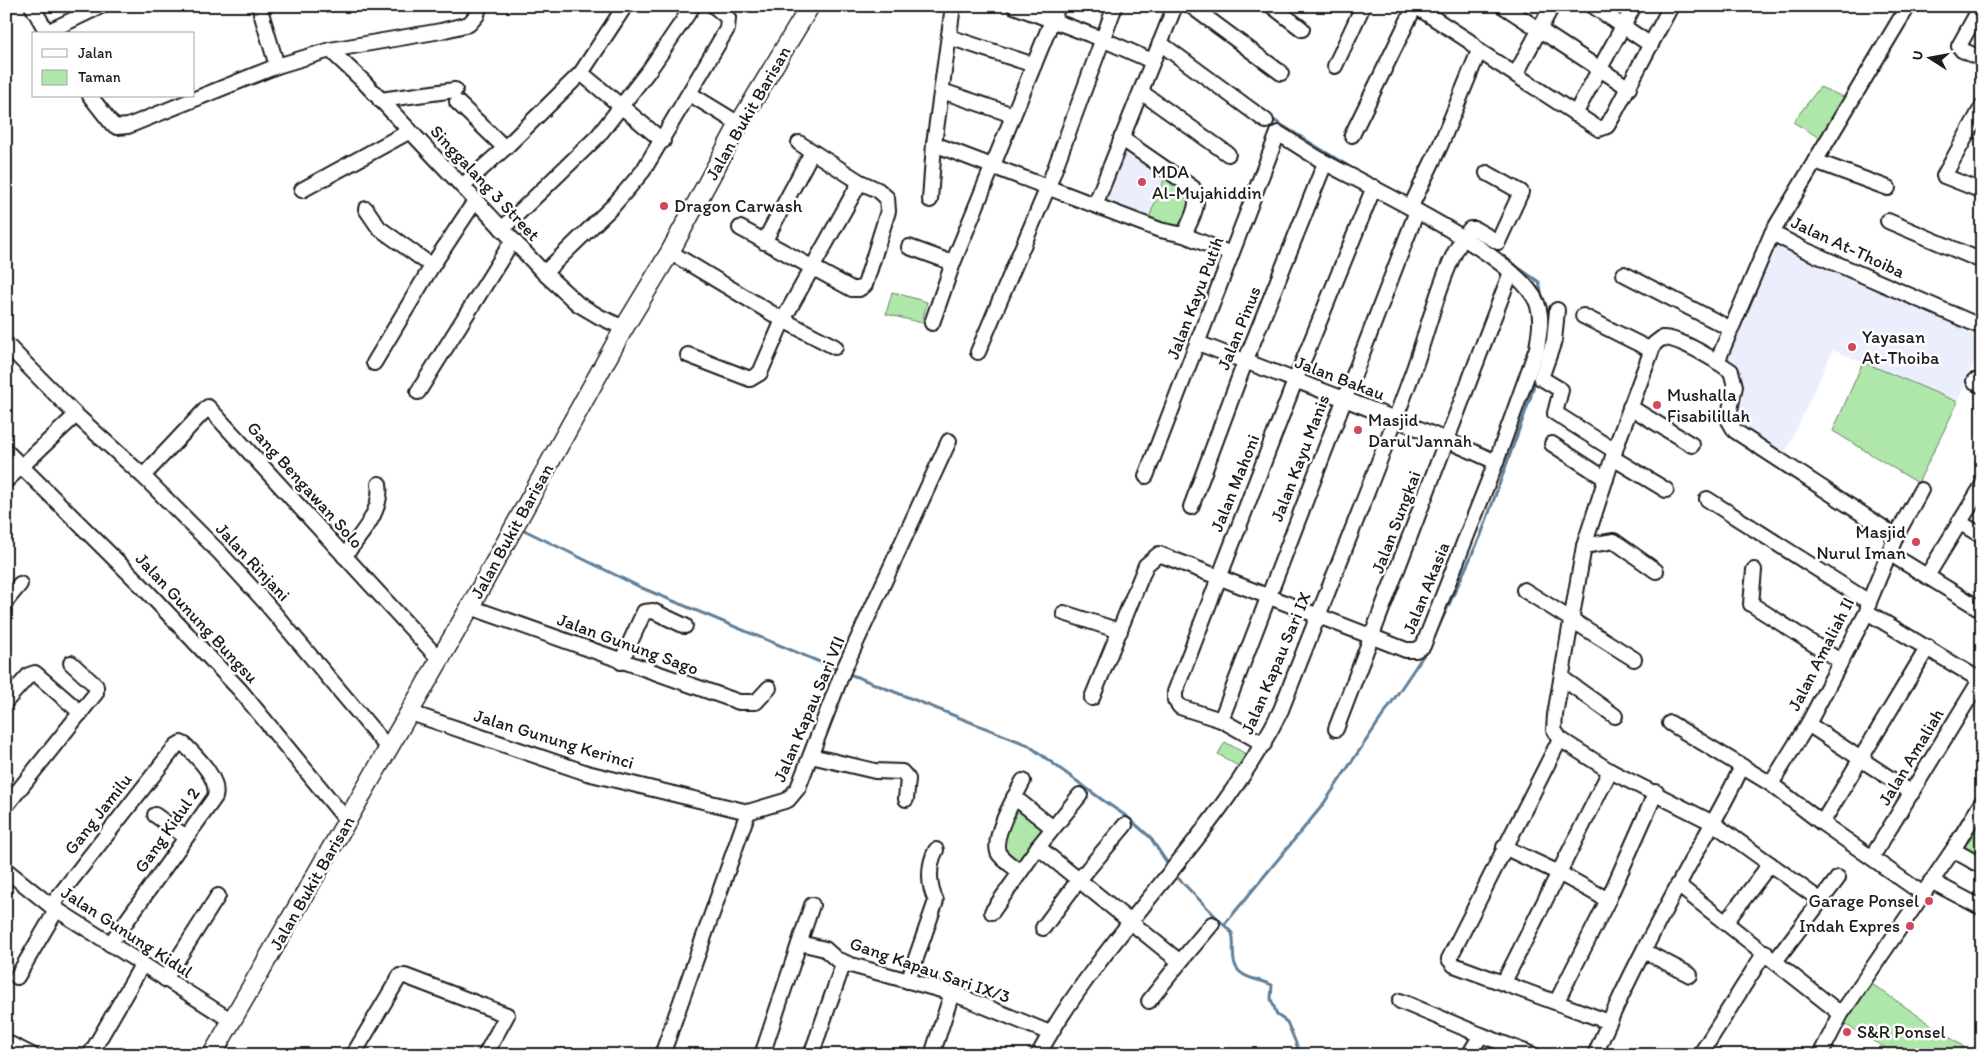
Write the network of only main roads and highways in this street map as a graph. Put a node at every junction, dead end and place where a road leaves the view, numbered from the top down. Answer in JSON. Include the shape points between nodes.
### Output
{"nodes":[{"id":1,"x":810,"y":6,"type":"edge"},
{"id":2,"x":212,"y":1055,"type":"edge"}],
"edges":[{"from":1,"to":2,"type":"main road","name":"Jalan Bukit Barisan","via":[[739,124],[470,607]]}]}
